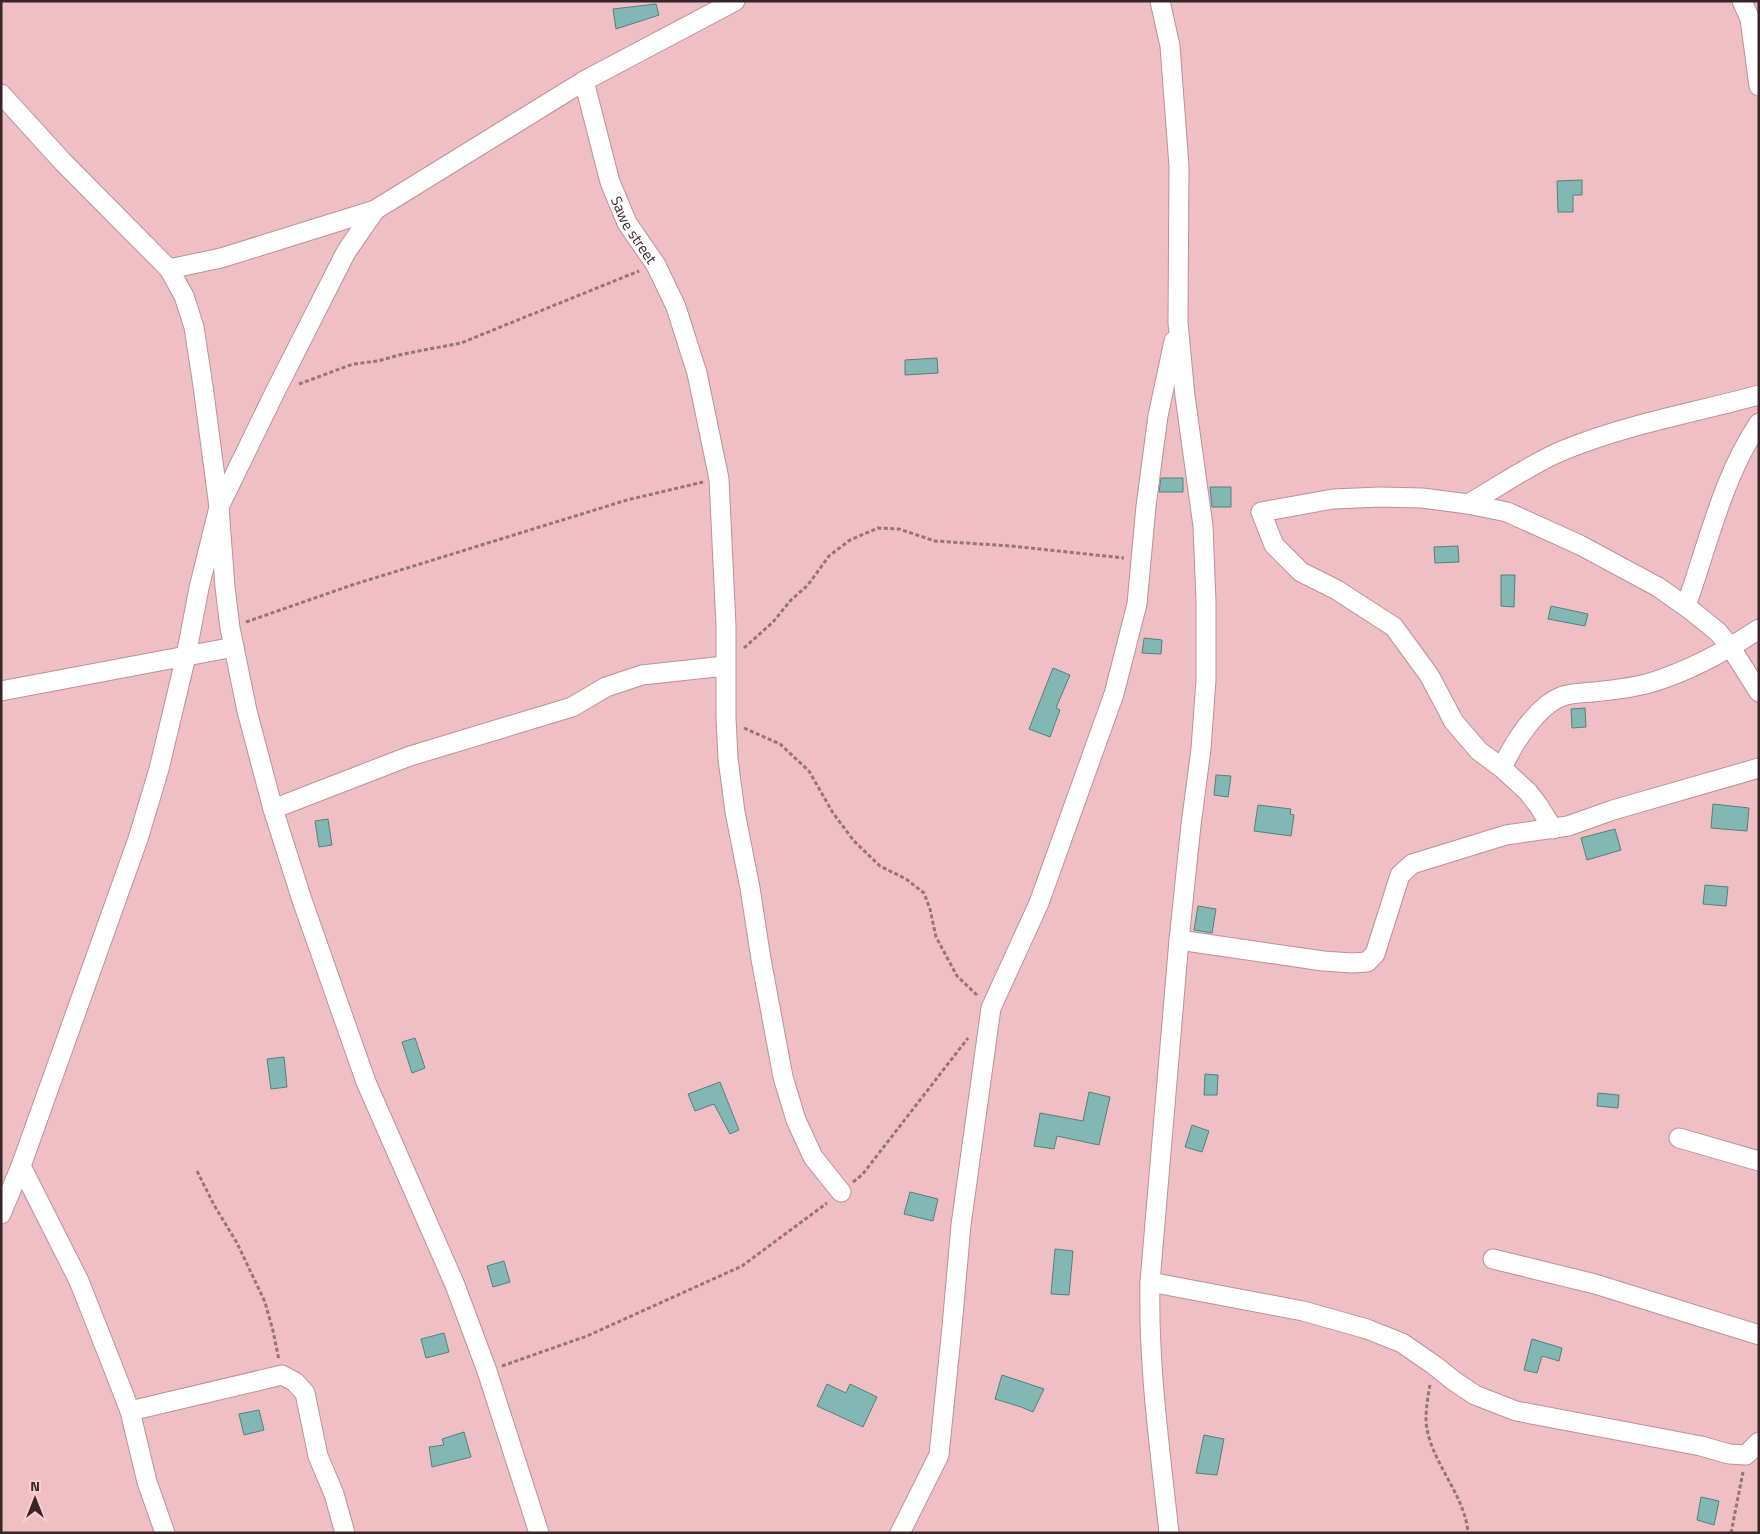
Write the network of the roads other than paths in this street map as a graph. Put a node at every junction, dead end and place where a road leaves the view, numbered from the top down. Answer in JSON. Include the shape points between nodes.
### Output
{"nodes":[{"id":1,"x":735,"y":1,"type":"edge"},
{"id":2,"x":1160,"y":1,"type":"edge"},
{"id":3,"x":1742,"y":1,"type":"edge"},
{"id":4,"x":584,"y":82,"type":"junction"},
{"id":5,"x":1759,"y":86,"type":"edge"},
{"id":6,"x":1,"y":94,"type":"edge"},
{"id":7,"x":375,"y":210,"type":"junction"},
{"id":8,"x":169,"y":269,"type":"junction"},
{"id":9,"x":1178,"y":323,"type":"junction"},
{"id":10,"x":1759,"y":396,"type":"edge"},
{"id":11,"x":1759,"y":423,"type":"edge"},
{"id":12,"x":1468,"y":504,"type":"junction"},
{"id":13,"x":219,"y":507,"type":"junction"},
{"id":14,"x":1686,"y":606,"type":"junction"},
{"id":15,"x":1759,"y":629,"type":"edge"},
{"id":16,"x":234,"y":647,"type":"junction"},
{"id":17,"x":1731,"y":648,"type":"junction"},
{"id":18,"x":186,"y":656,"type":"junction"},
{"id":19,"x":725,"y":666,"type":"junction"},
{"id":20,"x":1,"y":691,"type":"edge"},
{"id":21,"x":1759,"y":692,"type":"edge"},
{"id":22,"x":1502,"y":768,"type":"junction"},
{"id":23,"x":1759,"y":768,"type":"edge"},
{"id":24,"x":274,"y":809,"type":"junction"},
{"id":25,"x":1553,"y":829,"type":"junction"},
{"id":26,"x":1179,"y":940,"type":"junction"},
{"id":27,"x":1679,"y":1138,"type":"dead end"},
{"id":28,"x":1759,"y":1161,"type":"edge"},
{"id":29,"x":21,"y":1166,"type":"junction"},
{"id":30,"x":841,"y":1192,"type":"road end"},
{"id":31,"x":1,"y":1214,"type":"edge"},
{"id":32,"x":1493,"y":1259,"type":"dead end"},
{"id":33,"x":1150,"y":1282,"type":"junction"},
{"id":34,"x":1759,"y":1335,"type":"edge"},
{"id":35,"x":130,"y":1411,"type":"junction"},
{"id":36,"x":1752,"y":1449,"type":"edge"},
{"id":37,"x":165,"y":1533,"type":"edge"},
{"id":38,"x":345,"y":1533,"type":"edge"},
{"id":39,"x":539,"y":1533,"type":"edge"},
{"id":40,"x":900,"y":1533,"type":"edge"},
{"id":41,"x":1169,"y":1533,"type":"edge"}],
"edges":[{"from":1,"to":4,"type":"street"},
{"from":2,"to":9,"type":"street","via":[[1170,46],[1178,166]]},
{"from":3,"to":5,"type":"street","via":[[1750,19]]},
{"from":4,"to":7,"type":"street"},
{"from":4,"to":19,"type":"street","name":"Sawe street","via":[[610,182],[627,223],[656,265],[676,307],[697,373],[719,479]]},
{"from":6,"to":8,"type":"street"},
{"from":7,"to":8,"type":"street","via":[[221,258]]},
{"from":7,"to":13,"type":"street","via":[[346,252]]},
{"from":8,"to":13,"type":"street","via":[[184,296],[194,327]]},
{"from":9,"to":26,"type":"street","via":[[1203,526],[1206,670],[1201,748]]},
{"from":9,"to":40,"type":"street","via":[[1158,416],[1137,604],[1114,694],[1040,902],[991,1008],[960,1225],[939,1455]]},
{"from":10,"to":12,"type":"street","via":[[1636,426],[1564,450]]},
{"from":11,"to":14,"type":"street","via":[[1729,478]]},
{"from":12,"to":14,"type":"street","via":[[1507,512],[1580,545],[1658,587]]},
{"from":12,"to":22,"type":"street","via":[[1422,498],[1362,497],[1261,512],[1274,545],[1301,572],[1337,590],[1394,627],[1429,675],[1454,722],[1479,750]]},
{"from":13,"to":16,"type":"street","via":[[225,587]]},
{"from":13,"to":18,"type":"street"},
{"from":14,"to":17,"type":"street","via":[[1705,620]]},
{"from":15,"to":17,"type":"street"},
{"from":16,"to":18,"type":"street"},
{"from":16,"to":24,"type":"street","via":[[247,711]]},
{"from":17,"to":21,"type":"street"},
{"from":17,"to":22,"type":"street","via":[[1651,683],[1558,698],[1539,712]]},
{"from":18,"to":20,"type":"street"},
{"from":18,"to":29,"type":"street","via":[[159,769],[138,839]]},
{"from":19,"to":24,"type":"street","via":[[642,675],[606,687],[572,707],[410,756]]},
{"from":19,"to":30,"type":"street","name":"Sawe street","via":[[728,760],[735,812],[783,1077],[796,1120],[813,1157]]},
{"from":22,"to":25,"type":"street","via":[[1528,792]]},
{"from":23,"to":25,"type":"street"},
{"from":24,"to":39,"type":"street","via":[[302,900],[366,1082],[455,1285],[487,1371]]},
{"from":25,"to":26,"type":"street","via":[[1506,836],[1412,864],[1400,875],[1375,954],[1367,962],[1323,961]]},
{"from":26,"to":33,"type":"street"},
{"from":27,"to":28,"type":"street"},
{"from":29,"to":31,"type":"street"},
{"from":29,"to":35,"type":"street","via":[[79,1281]]},
{"from":32,"to":34,"type":"street","via":[[1595,1284]]},
{"from":33,"to":36,"type":"street","via":[[1303,1311],[1367,1329],[1402,1343],[1475,1395],[1516,1411],[1729,1454]]},
{"from":33,"to":41,"type":"street","via":[[1155,1420]]},
{"from":35,"to":37,"type":"street","via":[[147,1482]]},
{"from":35,"to":38,"type":"street","via":[[282,1375],[295,1382],[305,1393],[318,1456],[334,1494]]}]}
